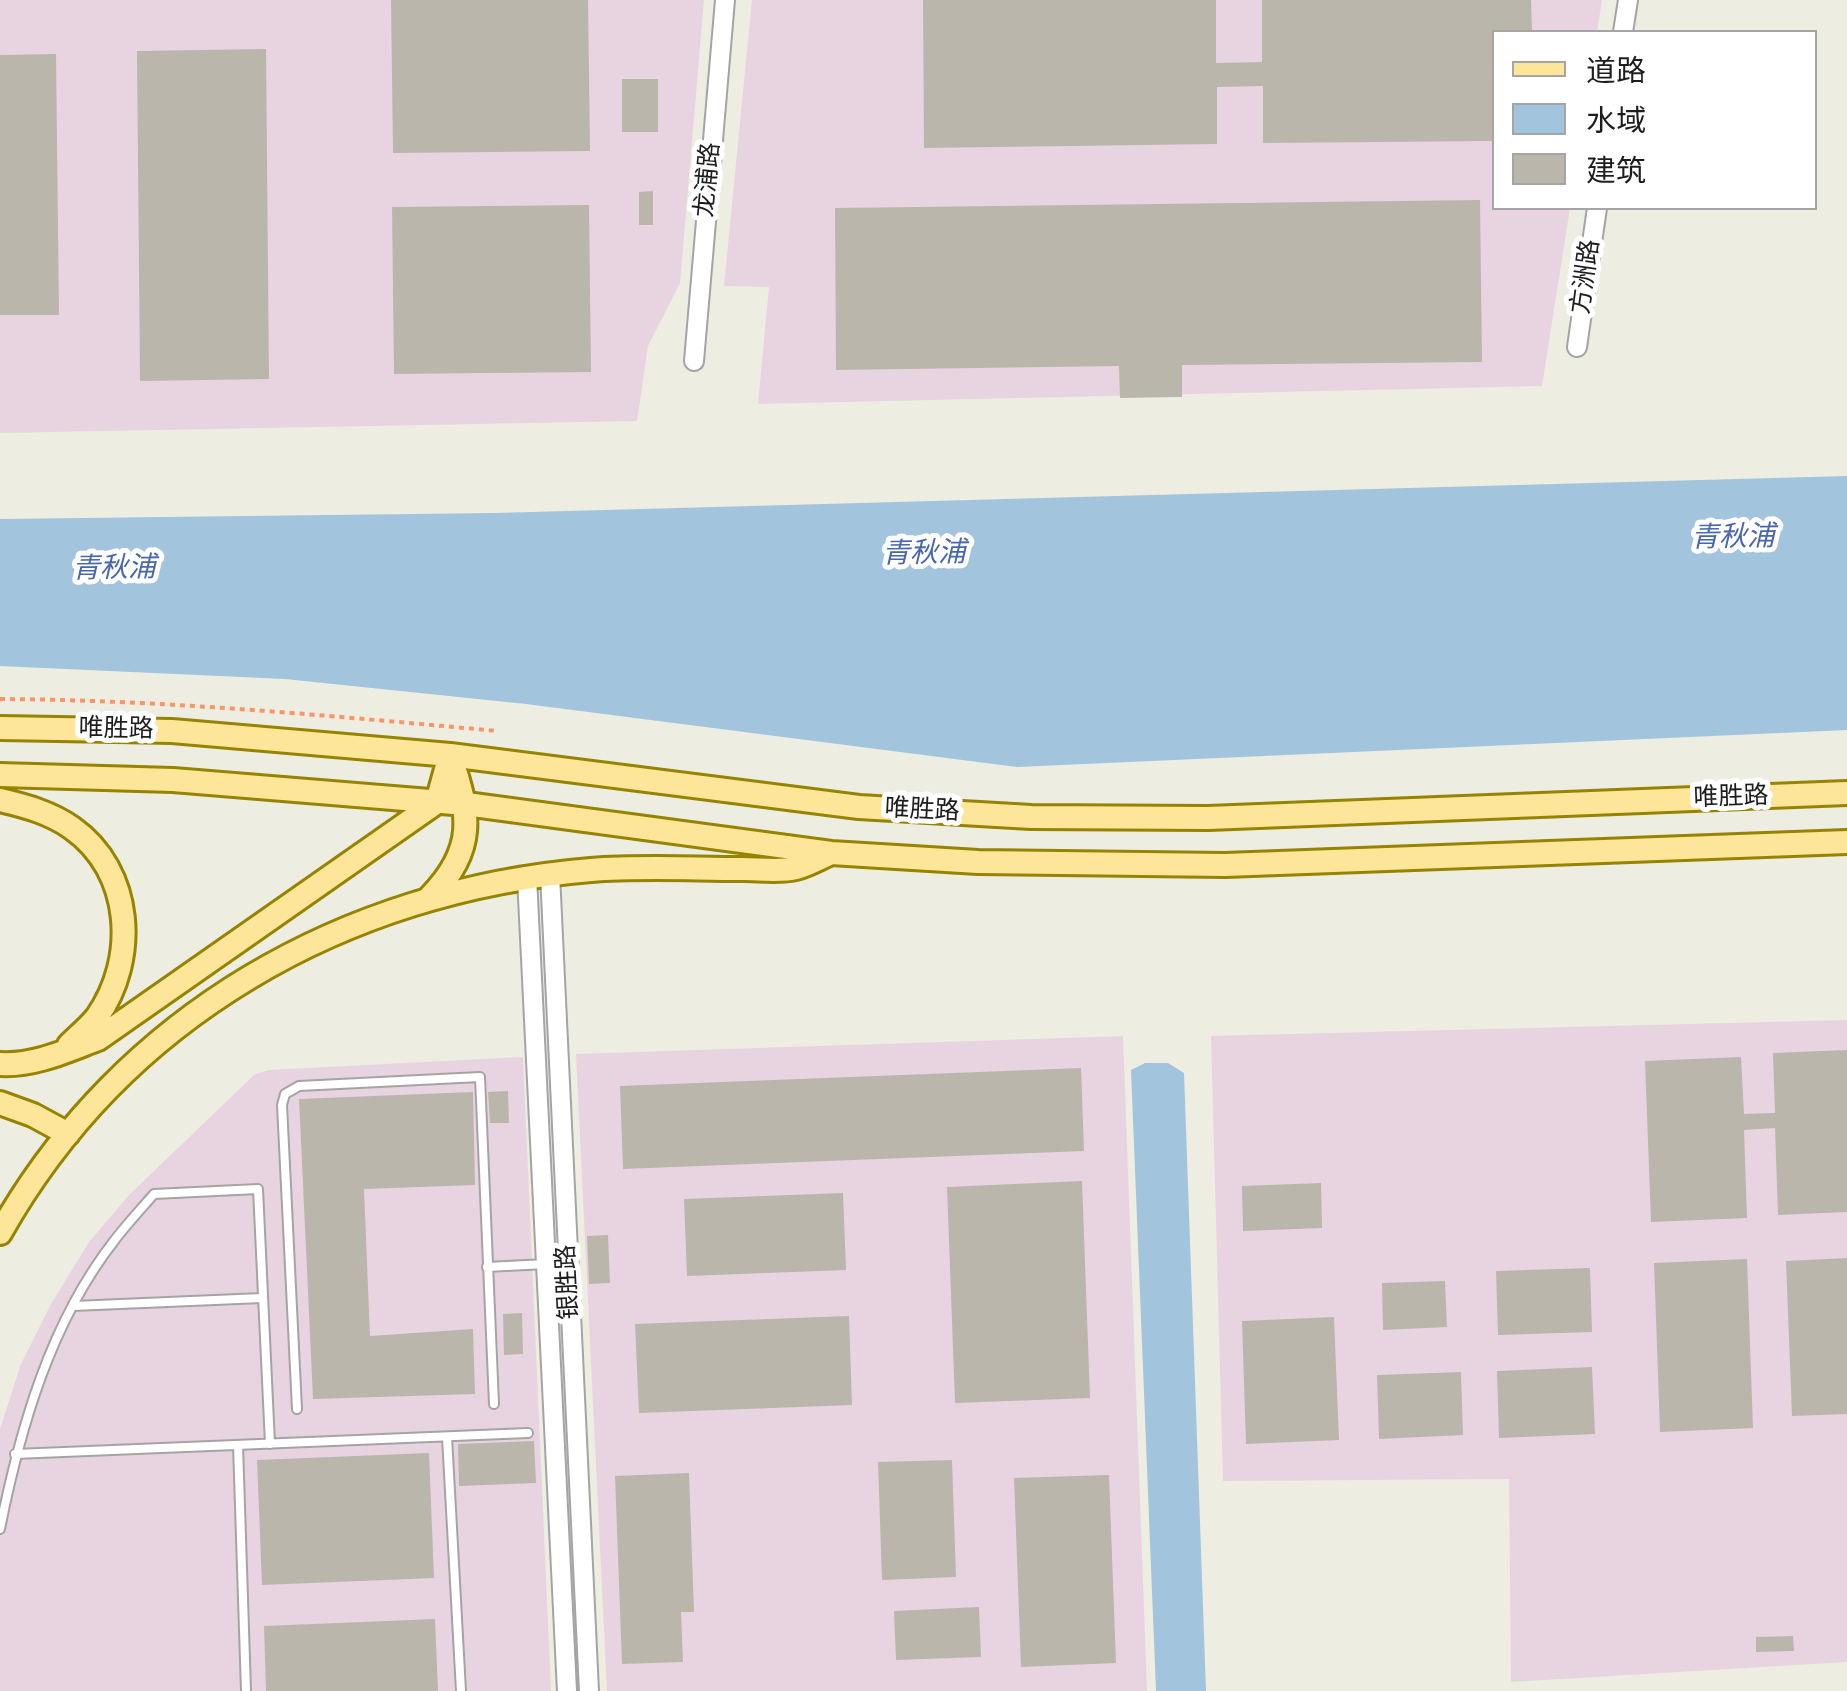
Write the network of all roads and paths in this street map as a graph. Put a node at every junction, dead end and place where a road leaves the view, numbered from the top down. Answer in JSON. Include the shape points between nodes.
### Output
{"nodes":[{"id":1,"x":724,"y":0,"type":"edge"},
{"id":2,"x":1628,"y":0,"type":"edge"},
{"id":3,"x":1624,"y":30,"type":"edge"},
{"id":4,"x":1598,"y":210,"type":"edge"},
{"id":5,"x":1577,"y":347,"type":"dead end"},
{"id":6,"x":694,"y":361,"type":"dead end"},
{"id":7,"x":0,"y":698,"type":"edge"},
{"id":8,"x":0,"y":728,"type":"edge"},
{"id":9,"x":498,"y":731,"type":"dead end"},
{"id":10,"x":450,"y":755,"type":"junction"},
{"id":11,"x":0,"y":775,"type":"edge"},
{"id":12,"x":1847,"y":794,"type":"edge"},
{"id":13,"x":0,"y":800,"type":"edge"},
{"id":14,"x":436,"y":802,"type":"junction"},
{"id":15,"x":466,"y":804,"type":"junction"},
{"id":16,"x":1847,"y":842,"type":"edge"},
{"id":17,"x":831,"y":853,"type":"junction"},
{"id":18,"x":538,"y":876,"type":"junction"},
{"id":19,"x":430,"y":897,"type":"junction"},
{"id":20,"x":60,"y":1054,"type":"junction"},
{"id":21,"x":9,"y":1065,"type":"edge"},
{"id":22,"x":0,"y":1103,"type":"edge"},
{"id":23,"x":68,"y":1134,"type":"junction"},
{"id":24,"x":0,"y":1233,"type":"edge"},
{"id":25,"x":546,"y":1264,"type":"junction"},
{"id":26,"x":487,"y":1268,"type":"junction"},
{"id":27,"x":262,"y":1298,"type":"junction"},
{"id":28,"x":73,"y":1306,"type":"junction"},
{"id":29,"x":494,"y":1404,"type":"dead end"},
{"id":30,"x":298,"y":1409,"type":"dead end"},
{"id":31,"x":528,"y":1433,"type":"dead end"},
{"id":32,"x":448,"y":1437,"type":"junction"},
{"id":33,"x":270,"y":1444,"type":"junction"},
{"id":34,"x":238,"y":1445,"type":"junction"},
{"id":35,"x":15,"y":1454,"type":"junction"},
{"id":36,"x":0,"y":1529,"type":"edge"},
{"id":37,"x":246,"y":1691,"type":"edge"},
{"id":38,"x":460,"y":1691,"type":"edge"},
{"id":39,"x":567,"y":1691,"type":"edge"},
{"id":40,"x":589,"y":1691,"type":"edge"}],
"edges":[{"from":1,"to":6,"type":"street","name":"龙浦路"},
{"from":2,"to":3,"type":"street"},
{"from":4,"to":5,"type":"street","name":"方洲路"},
{"from":7,"to":9,"type":"path"},
{"from":8,"to":10,"type":"main road","name":"唯胜路","via":[[172,732]]},
{"from":10,"to":12,"type":"main road","name":"唯胜路","via":[[859,807],[1031,818],[1208,818]]},
{"from":10,"to":14,"type":"main road"},
{"from":10,"to":15,"type":"main road"},
{"from":11,"to":14,"type":"main road","name":"唯胜路","via":[[174,780]]},
{"from":13,"to":20,"type":"main road","via":[[74,829],[116,883],[123,912],[111,991],[96,1018]]},
{"from":14,"to":15,"type":"main road","name":"唯胜路"},
{"from":14,"to":20,"type":"main road","via":[[98,1038]]},
{"from":15,"to":17,"type":"main road","name":"唯胜路"},
{"from":15,"to":19,"type":"main road","via":[[462,849],[450,877]]},
{"from":16,"to":17,"type":"main road","name":"唯胜路","via":[[1225,865]]},
{"from":17,"to":18,"type":"main road","via":[[794,869],[606,869]]},
{"from":18,"to":19,"type":"main road"},
{"from":18,"to":25,"type":"street","name":"银胜路"},
{"from":18,"to":40,"type":"street","name":"银胜路"},
{"from":19,"to":23,"type":"main road","via":[[338,930],[263,968],[169,1031]]},
{"from":20,"to":21,"type":"main road"},
{"from":22,"to":23,"type":"main road"},
{"from":23,"to":24,"type":"main road"},
{"from":25,"to":26,"type":"lane"},
{"from":25,"to":39,"type":"street","name":"银胜路"},
{"from":26,"to":29,"type":"lane"},
{"from":26,"to":30,"type":"lane","via":[[480,1076],[292,1088],[282,1105]]},
{"from":27,"to":28,"type":"lane"},
{"from":27,"to":28,"type":"lane","via":[[258,1189],[154,1194]]},
{"from":27,"to":33,"type":"lane"},
{"from":28,"to":35,"type":"lane"},
{"from":31,"to":32,"type":"lane"},
{"from":32,"to":33,"type":"lane"},
{"from":32,"to":38,"type":"lane"},
{"from":33,"to":34,"type":"lane"},
{"from":34,"to":35,"type":"lane"},
{"from":34,"to":37,"type":"lane"},
{"from":35,"to":36,"type":"lane"}]}
